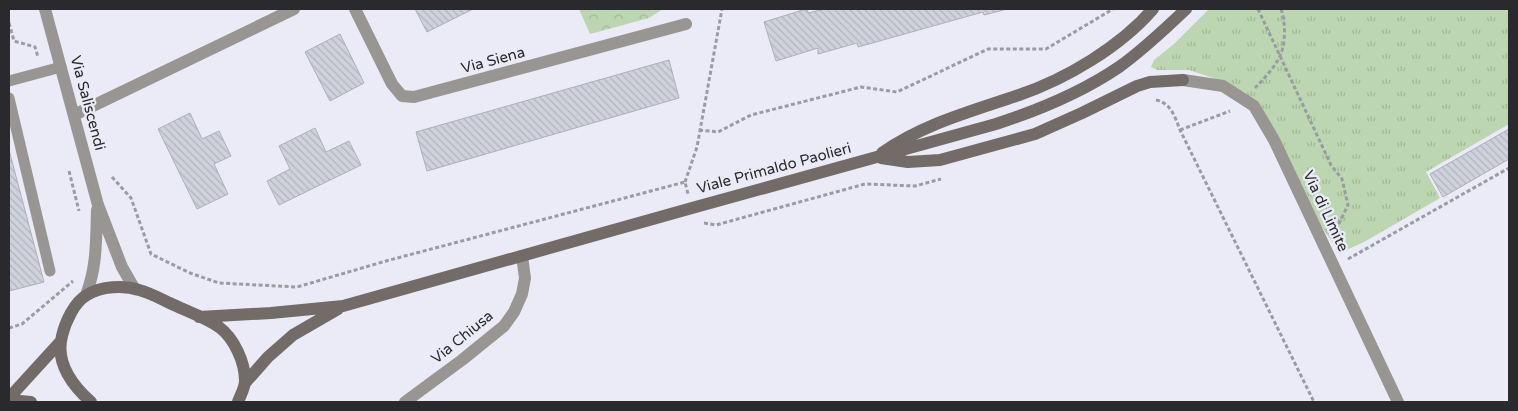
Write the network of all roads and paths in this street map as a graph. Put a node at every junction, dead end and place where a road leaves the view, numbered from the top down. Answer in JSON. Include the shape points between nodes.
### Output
{"nodes":[{"id":1,"x":45,"y":9,"type":"edge"},
{"id":2,"x":294,"y":9,"type":"edge"},
{"id":3,"x":356,"y":9,"type":"edge"},
{"id":4,"x":722,"y":9,"type":"edge"},
{"id":5,"x":1113,"y":9,"type":"edge"},
{"id":6,"x":1153,"y":9,"type":"edge"},
{"id":7,"x":1186,"y":9,"type":"edge"},
{"id":8,"x":1258,"y":9,"type":"edge"},
{"id":9,"x":1281,"y":9,"type":"edge"},
{"id":10,"x":9,"y":23,"type":"edge"},
{"id":11,"x":686,"y":24,"type":"dead end"},
{"id":12,"x":1280,"y":56,"type":"junction"},
{"id":13,"x":62,"y":67,"type":"junction"},
{"id":14,"x":41,"y":72,"type":"junction"},
{"id":15,"x":1183,"y":80,"type":"joint"},
{"id":16,"x":9,"y":82,"type":"edge"},
{"id":17,"x":9,"y":98,"type":"edge"},
{"id":18,"x":1148,"y":98,"type":"dead end"},
{"id":19,"x":1244,"y":99,"type":"junction"},
{"id":20,"x":74,"y":115,"type":"junction"},
{"id":21,"x":699,"y":130,"type":"junction"},
{"id":22,"x":1180,"y":130,"type":"junction"},
{"id":23,"x":876,"y":157,"type":"junction"},
{"id":24,"x":1509,"y":168,"type":"edge"},
{"id":25,"x":68,"y":169,"type":"dead end"},
{"id":26,"x":112,"y":177,"type":"dead end"},
{"id":27,"x":943,"y":178,"type":"dead end"},
{"id":28,"x":686,"y":182,"type":"junction"},
{"id":29,"x":98,"y":206,"type":"junction"},
{"id":30,"x":692,"y":208,"type":"junction"},
{"id":31,"x":80,"y":215,"type":"dead end"},
{"id":32,"x":1325,"y":247,"type":"junction"},
{"id":33,"x":522,"y":256,"type":"junction"},
{"id":34,"x":1334,"y":266,"type":"junction"},
{"id":35,"x":50,"y":271,"type":"dead end"},
{"id":36,"x":75,"y":278,"type":"dead end"},
{"id":37,"x":134,"y":288,"type":"junction"},
{"id":38,"x":86,"y":295,"type":"junction"},
{"id":39,"x":343,"y":306,"type":"junction"},
{"id":40,"x":199,"y":317,"type":"junction"},
{"id":41,"x":9,"y":328,"type":"edge"},
{"id":42,"x":60,"y":340,"type":"junction"},
{"id":43,"x":245,"y":383,"type":"junction"},
{"id":44,"x":9,"y":399,"type":"edge"},
{"id":45,"x":31,"y":402,"type":"edge"},
{"id":46,"x":91,"y":402,"type":"edge"},
{"id":47,"x":238,"y":402,"type":"edge"},
{"id":48,"x":405,"y":402,"type":"edge"},
{"id":49,"x":1314,"y":402,"type":"edge"},
{"id":50,"x":1398,"y":402,"type":"edge"}],
"edges":[{"from":1,"to":13,"type":"street","name":"Via Saliscendi"},
{"from":2,"to":20,"type":"street"},
{"from":3,"to":11,"type":"street","name":"Via Siena","via":[[392,84],[402,96],[414,97]]},
{"from":4,"to":21,"type":"path"},
{"from":5,"to":21,"type":"path","via":[[1046,49],[988,49],[897,92],[861,87],[751,115],[718,132]]},
{"from":6,"to":23,"type":"main road","via":[[1120,40],[1076,68],[1021,94],[917,132]]},
{"from":7,"to":23,"type":"main road","name":"Viale Primaldo Paolieri","via":[[1125,62],[1091,84],[1045,107]]},
{"from":8,"to":12,"type":"path"},
{"from":9,"to":12,"type":"path","via":[[1284,26]]},
{"from":10,"to":14,"type":"path","via":[[14,41],[35,47]]},
{"from":12,"to":19,"type":"path"},
{"from":12,"to":32,"type":"path","via":[[1332,165],[1342,179],[1348,205]]},
{"from":13,"to":14,"type":"lane"},
{"from":13,"to":20,"type":"street","name":"Via Saliscendi"},
{"from":14,"to":16,"type":"lane"},
{"from":15,"to":19,"type":"street","name":"Via di Limite","via":[[1223,86]]},
{"from":15,"to":23,"type":"main road","via":[[1137,86],[1034,134],[940,160],[908,162]]},
{"from":17,"to":35,"type":"lane"},
{"from":18,"to":22,"type":"path","via":[[1163,102],[1173,112]]},
{"from":19,"to":22,"type":"path","via":[[1233,111]]},
{"from":19,"to":32,"type":"street","name":"Via di Limite","via":[[1254,106],[1274,140]]},
{"from":20,"to":29,"type":"street","name":"Via Saliscendi"},
{"from":21,"to":28,"type":"path"},
{"from":22,"to":49,"type":"path"},
{"from":23,"to":30,"type":"main road","name":"Viale Primaldo Paolieri"},
{"from":24,"to":34,"type":"path"},
{"from":25,"to":31,"type":"path"},
{"from":26,"to":28,"type":"path","via":[[131,198],[152,254],[219,283],[297,287]]},
{"from":27,"to":30,"type":"path","via":[[915,186],[865,184],[716,225],[696,220]]},
{"from":28,"to":30,"type":"path"},
{"from":29,"to":37,"type":"street","name":"Via Saliscendi","via":[[122,267]]},
{"from":29,"to":38,"type":"street","name":"Via Saliscendi","via":[[96,263]]},
{"from":30,"to":33,"type":"main road","name":"Viale Primaldo Paolieri"},
{"from":32,"to":34,"type":"street","name":"Via di Limite"},
{"from":33,"to":39,"type":"main road","name":"Viale Primaldo Paolieri"},
{"from":33,"to":48,"type":"street","name":"Via Chiusa","via":[[525,278],[522,294],[504,326]]},
{"from":34,"to":50,"type":"street","name":"Via di Limite"},
{"from":36,"to":41,"type":"path","via":[[22,324]]},
{"from":37,"to":38,"type":"main road","name":"Viale Primaldo Paolieri","via":[[113,288]]},
{"from":37,"to":40,"type":"main road","name":"Viale Primaldo Paolieri"},
{"from":38,"to":42,"type":"main road","via":[[69,317]]},
{"from":39,"to":40,"type":"main road","name":"Viale Primaldo Paolieri"},
{"from":39,"to":43,"type":"main road","name":"Viale Primaldo Paolieri","via":[[293,335]]},
{"from":40,"to":43,"type":"main road","name":"Viale Primaldo Paolieri","via":[[220,328],[230,340],[241,360]]},
{"from":42,"to":44,"type":"main road"},
{"from":42,"to":46,"type":"main road","via":[[67,374]]},
{"from":43,"to":47,"type":"main road","name":"Viale Primaldo Paolieri"},
{"from":44,"to":45,"type":"main road"}]}
